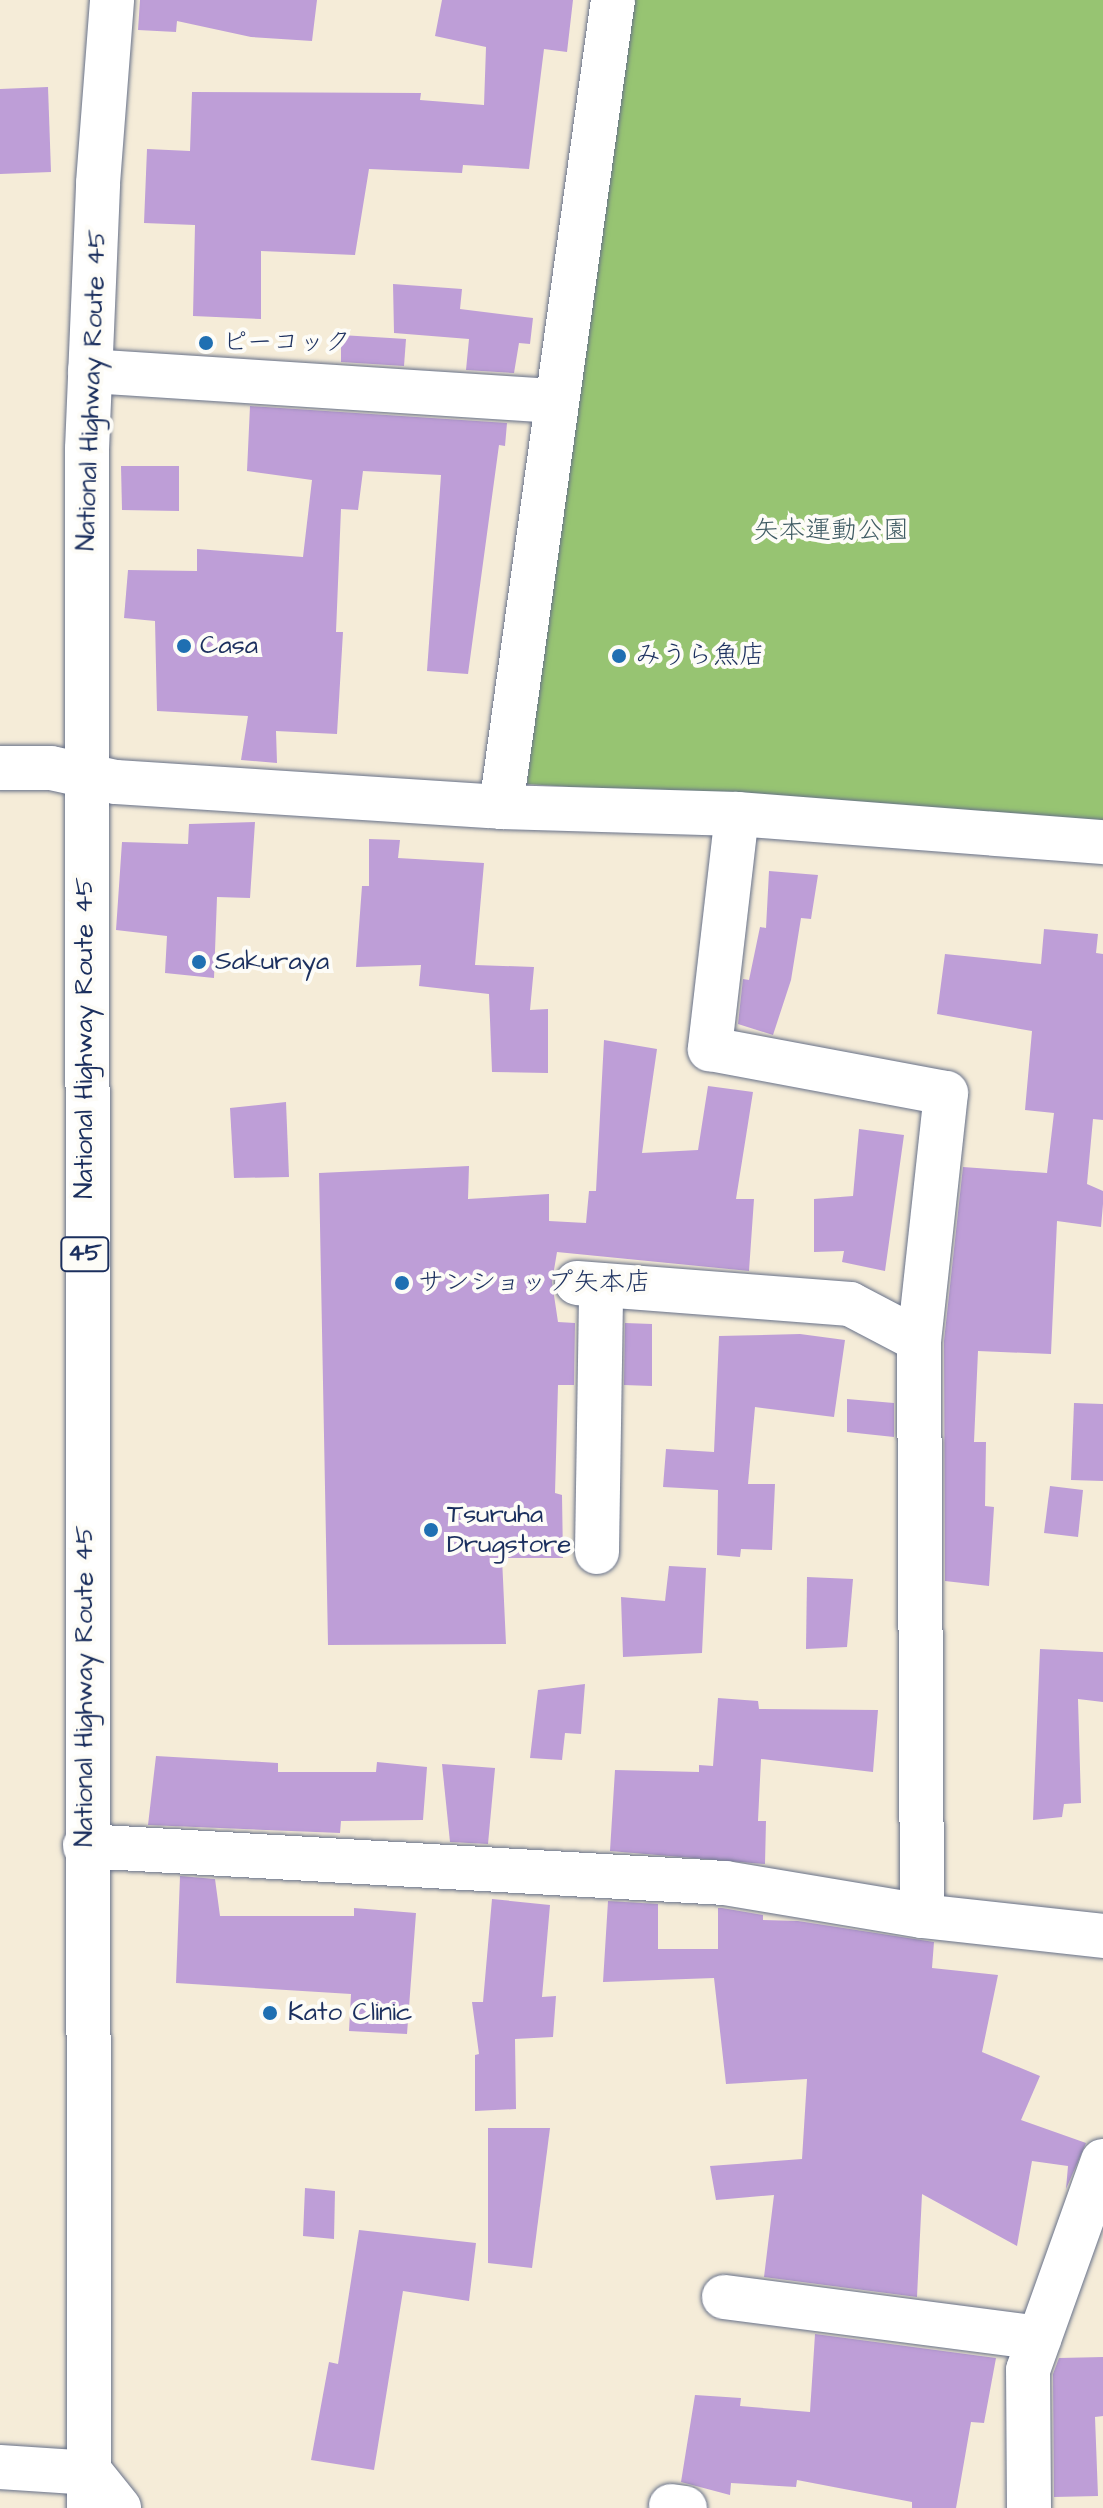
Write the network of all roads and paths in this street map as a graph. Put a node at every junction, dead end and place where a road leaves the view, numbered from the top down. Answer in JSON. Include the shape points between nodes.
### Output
{"nodes":[{"id":1,"x":112,"y":0,"type":"edge"},
{"id":2,"x":613,"y":0,"type":"edge"},
{"id":3,"x":90,"y":371,"type":"junction"},
{"id":4,"x":557,"y":401,"type":"junction"},
{"id":5,"x":0,"y":768,"type":"edge"},
{"id":6,"x":85,"y":775,"type":"junction"},
{"id":7,"x":501,"y":807,"type":"junction"},
{"id":8,"x":737,"y":814,"type":"junction"},
{"id":9,"x":1103,"y":842,"type":"edge"},
{"id":10,"x":919,"y":1340,"type":"junction"},
{"id":11,"x":597,"y":1552,"type":"dead end"},
{"id":12,"x":85,"y":1846,"type":"junction"},
{"id":13,"x":922,"y":1916,"type":"junction"},
{"id":14,"x":1103,"y":1936,"type":"edge"},
{"id":15,"x":1103,"y":2161,"type":"edge"},
{"id":16,"x":724,"y":2297,"type":"dead end"},
{"id":17,"x":1039,"y":2338,"type":"junction"},
{"id":18,"x":0,"y":2467,"type":"edge"},
{"id":19,"x":90,"y":2490,"type":"edge"},
{"id":20,"x":119,"y":2508,"type":"edge"},
{"id":21,"x":1029,"y":2508,"type":"edge"}],
"edges":[{"from":1,"to":3,"type":"main road","name":"National Highway Route 45","number":"45"},
{"from":2,"to":4,"type":"main road"},
{"from":3,"to":4,"type":"main road"},
{"from":3,"to":6,"type":"main road","name":"National Highway Route 45","number":"45"},
{"from":4,"to":7,"type":"main road"},
{"from":5,"to":6,"type":"main road","via":[[51,768]]},
{"from":6,"to":7,"type":"main road","via":[[116,782]]},
{"from":6,"to":12,"type":"main road","name":"National Highway Route 45","number":"45"},
{"from":7,"to":8,"type":"main road"},
{"from":8,"to":9,"type":"main road"},
{"from":8,"to":10,"type":"main road","via":[[710,1049],[946,1093]]},
{"from":10,"to":11,"type":"main road","via":[[850,1304],[589,1284]]},
{"from":10,"to":13,"type":"main road"},
{"from":12,"to":13,"type":"main road","via":[[725,1883]]},
{"from":12,"to":19,"type":"main road","name":"National Highway Route 45","number":"45"},
{"from":13,"to":14,"type":"main road"},
{"from":15,"to":17,"type":"main road"},
{"from":16,"to":17,"type":"main road"},
{"from":17,"to":21,"type":"main road","via":[[1028,2370]]},
{"from":18,"to":19,"type":"main road"},
{"from":19,"to":20,"type":"main road"}]}
